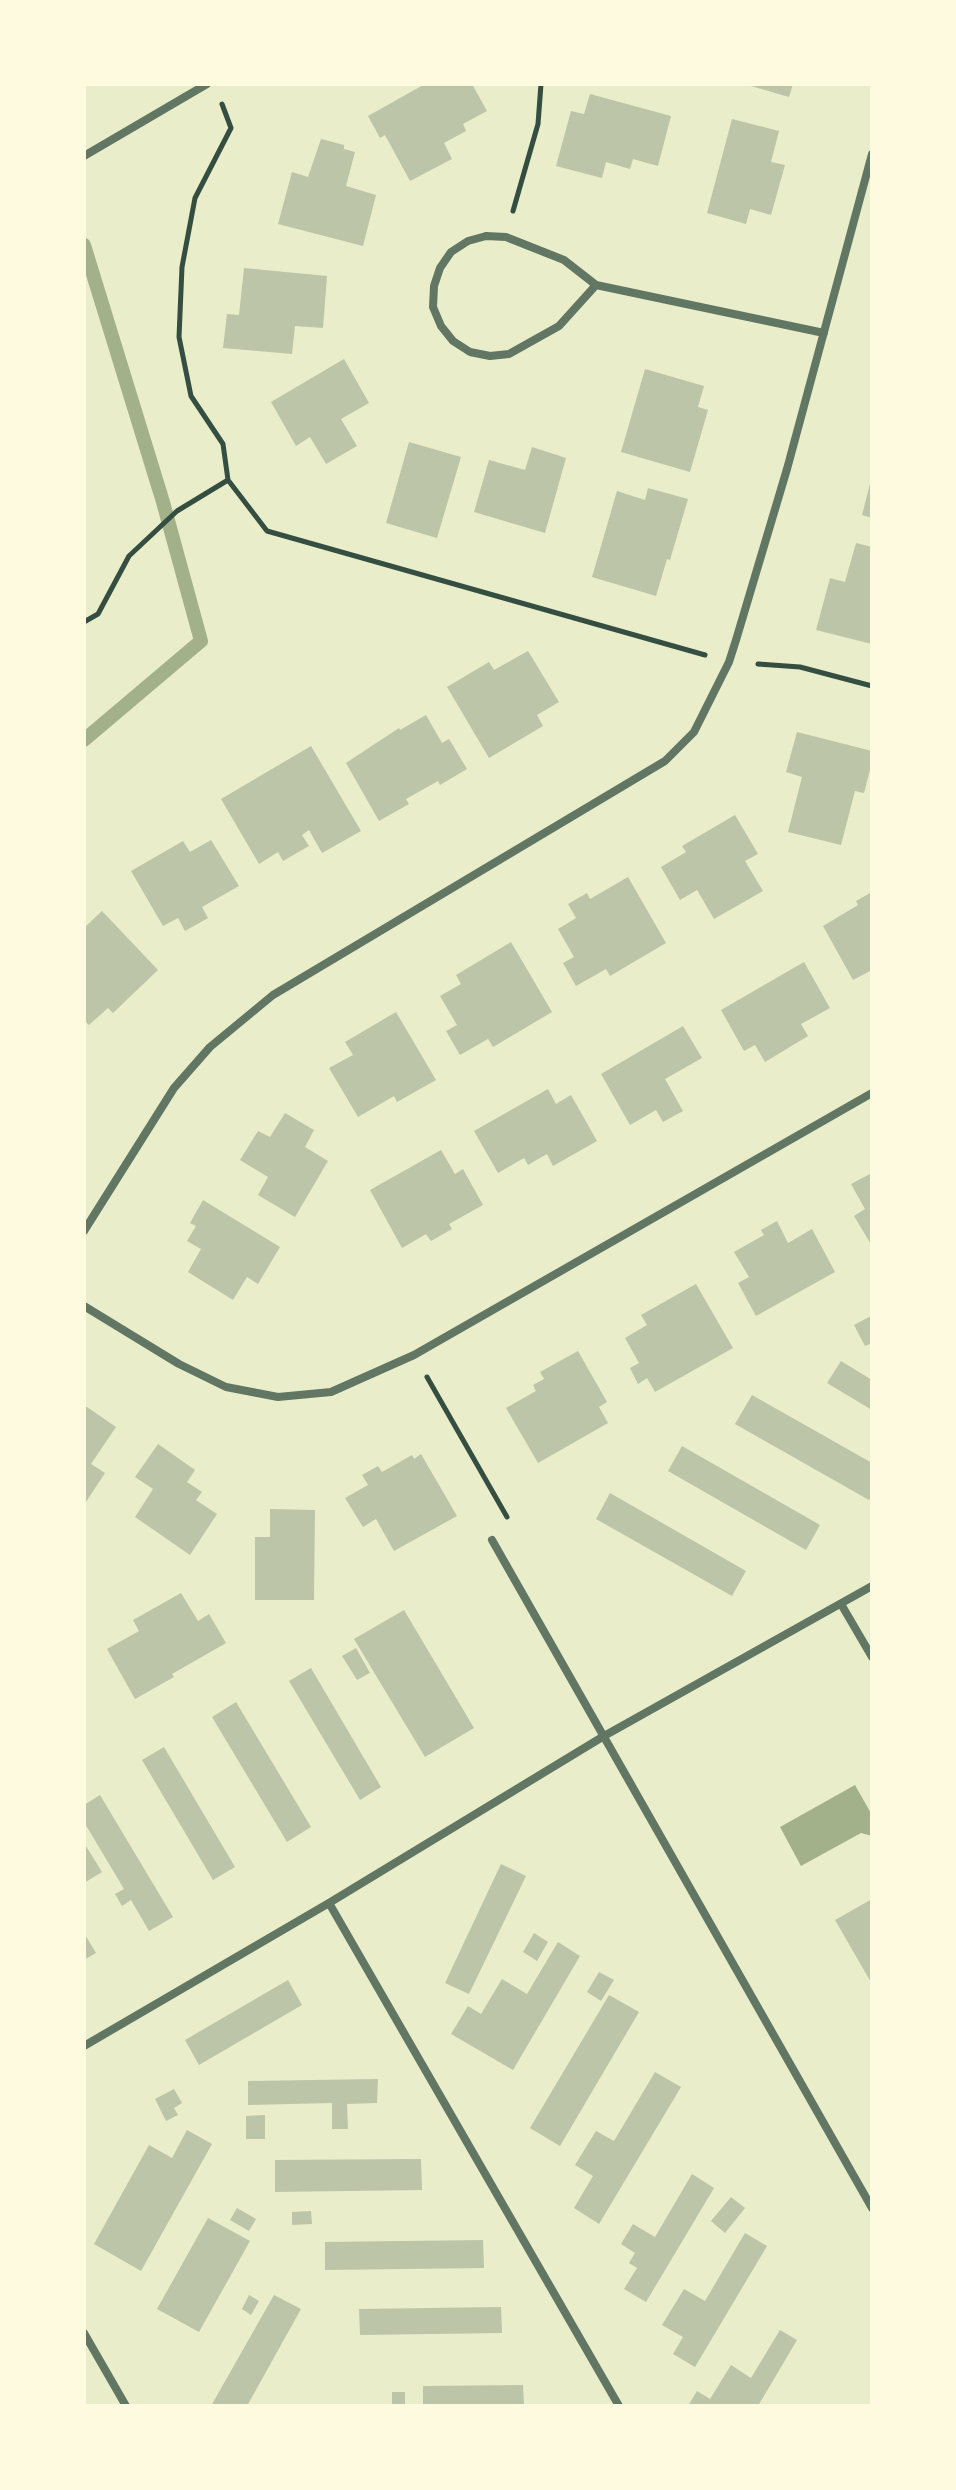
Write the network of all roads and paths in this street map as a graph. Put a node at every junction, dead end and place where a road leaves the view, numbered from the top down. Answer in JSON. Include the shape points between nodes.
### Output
{"nodes":[{"id":1,"x":207,"y":84,"type":"edge"},
{"id":2,"x":541,"y":84,"type":"edge"},
{"id":3,"x":220,"y":99,"type":"dead end"},
{"id":4,"x":872,"y":154,"type":"edge"},
{"id":5,"x":84,"y":156,"type":"edge"},
{"id":6,"x":506,"y":237,"type":"junction"},
{"id":7,"x":596,"y":285,"type":"junction"},
{"id":8,"x":824,"y":333,"type":"junction"},
{"id":9,"x":228,"y":480,"type":"junction"},
{"id":10,"x":84,"y":622,"type":"edge"},
{"id":11,"x":729,"y":662,"type":"junction"},
{"id":12,"x":872,"y":686,"type":"edge"},
{"id":13,"x":872,"y":1093,"type":"edge"},
{"id":14,"x":84,"y":1231,"type":"edge"},
{"id":15,"x":84,"y":1306,"type":"edge"},
{"id":16,"x":414,"y":1355,"type":"junction"},
{"id":17,"x":492,"y":1540,"type":"joint"},
{"id":18,"x":872,"y":1586,"type":"edge"},
{"id":19,"x":841,"y":1604,"type":"junction"},
{"id":20,"x":872,"y":1657,"type":"edge"},
{"id":21,"x":604,"y":1736,"type":"junction"},
{"id":22,"x":329,"y":1903,"type":"junction"},
{"id":23,"x":84,"y":2046,"type":"edge"},
{"id":24,"x":872,"y":2208,"type":"edge"},
{"id":25,"x":84,"y":2333,"type":"edge"},
{"id":26,"x":126,"y":2406,"type":"edge"},
{"id":27,"x":619,"y":2406,"type":"edge"}],
"edges":[{"from":1,"to":5,"type":"street"},
{"from":2,"to":6,"type":"path","via":[[538,124]]},
{"from":3,"to":9,"type":"path","via":[[231,128],[195,198],[182,267],[179,337],[191,396],[223,444]]},
{"from":4,"to":8,"type":"street"},
{"from":6,"to":7,"type":"street","via":[[564,260]]},
{"from":6,"to":7,"type":"street","via":[[486,236],[451,252],[434,286],[433,307],[441,326],[470,352],[490,356],[528,346],[559,326]]},
{"from":7,"to":8,"type":"street"},
{"from":8,"to":11,"type":"street"},
{"from":9,"to":10,"type":"path","via":[[177,511],[129,556],[98,614]]},
{"from":9,"to":11,"type":"path","via":[[267,531]]},
{"from":11,"to":12,"type":"path","via":[[800,667]]},
{"from":11,"to":14,"type":"street","via":[[694,732],[665,761],[273,995],[210,1047],[174,1088]]},
{"from":13,"to":16,"type":"street"},
{"from":15,"to":16,"type":"street","via":[[226,1387],[278,1397],[331,1392]]},
{"from":16,"to":17,"type":"path","via":[[508,1519]]},
{"from":17,"to":21,"type":"street"},
{"from":18,"to":19,"type":"street"},
{"from":19,"to":20,"type":"street"},
{"from":19,"to":21,"type":"street"},
{"from":21,"to":22,"type":"street"},
{"from":21,"to":24,"type":"street"},
{"from":22,"to":23,"type":"street"},
{"from":22,"to":27,"type":"street"},
{"from":25,"to":26,"type":"street"}]}
